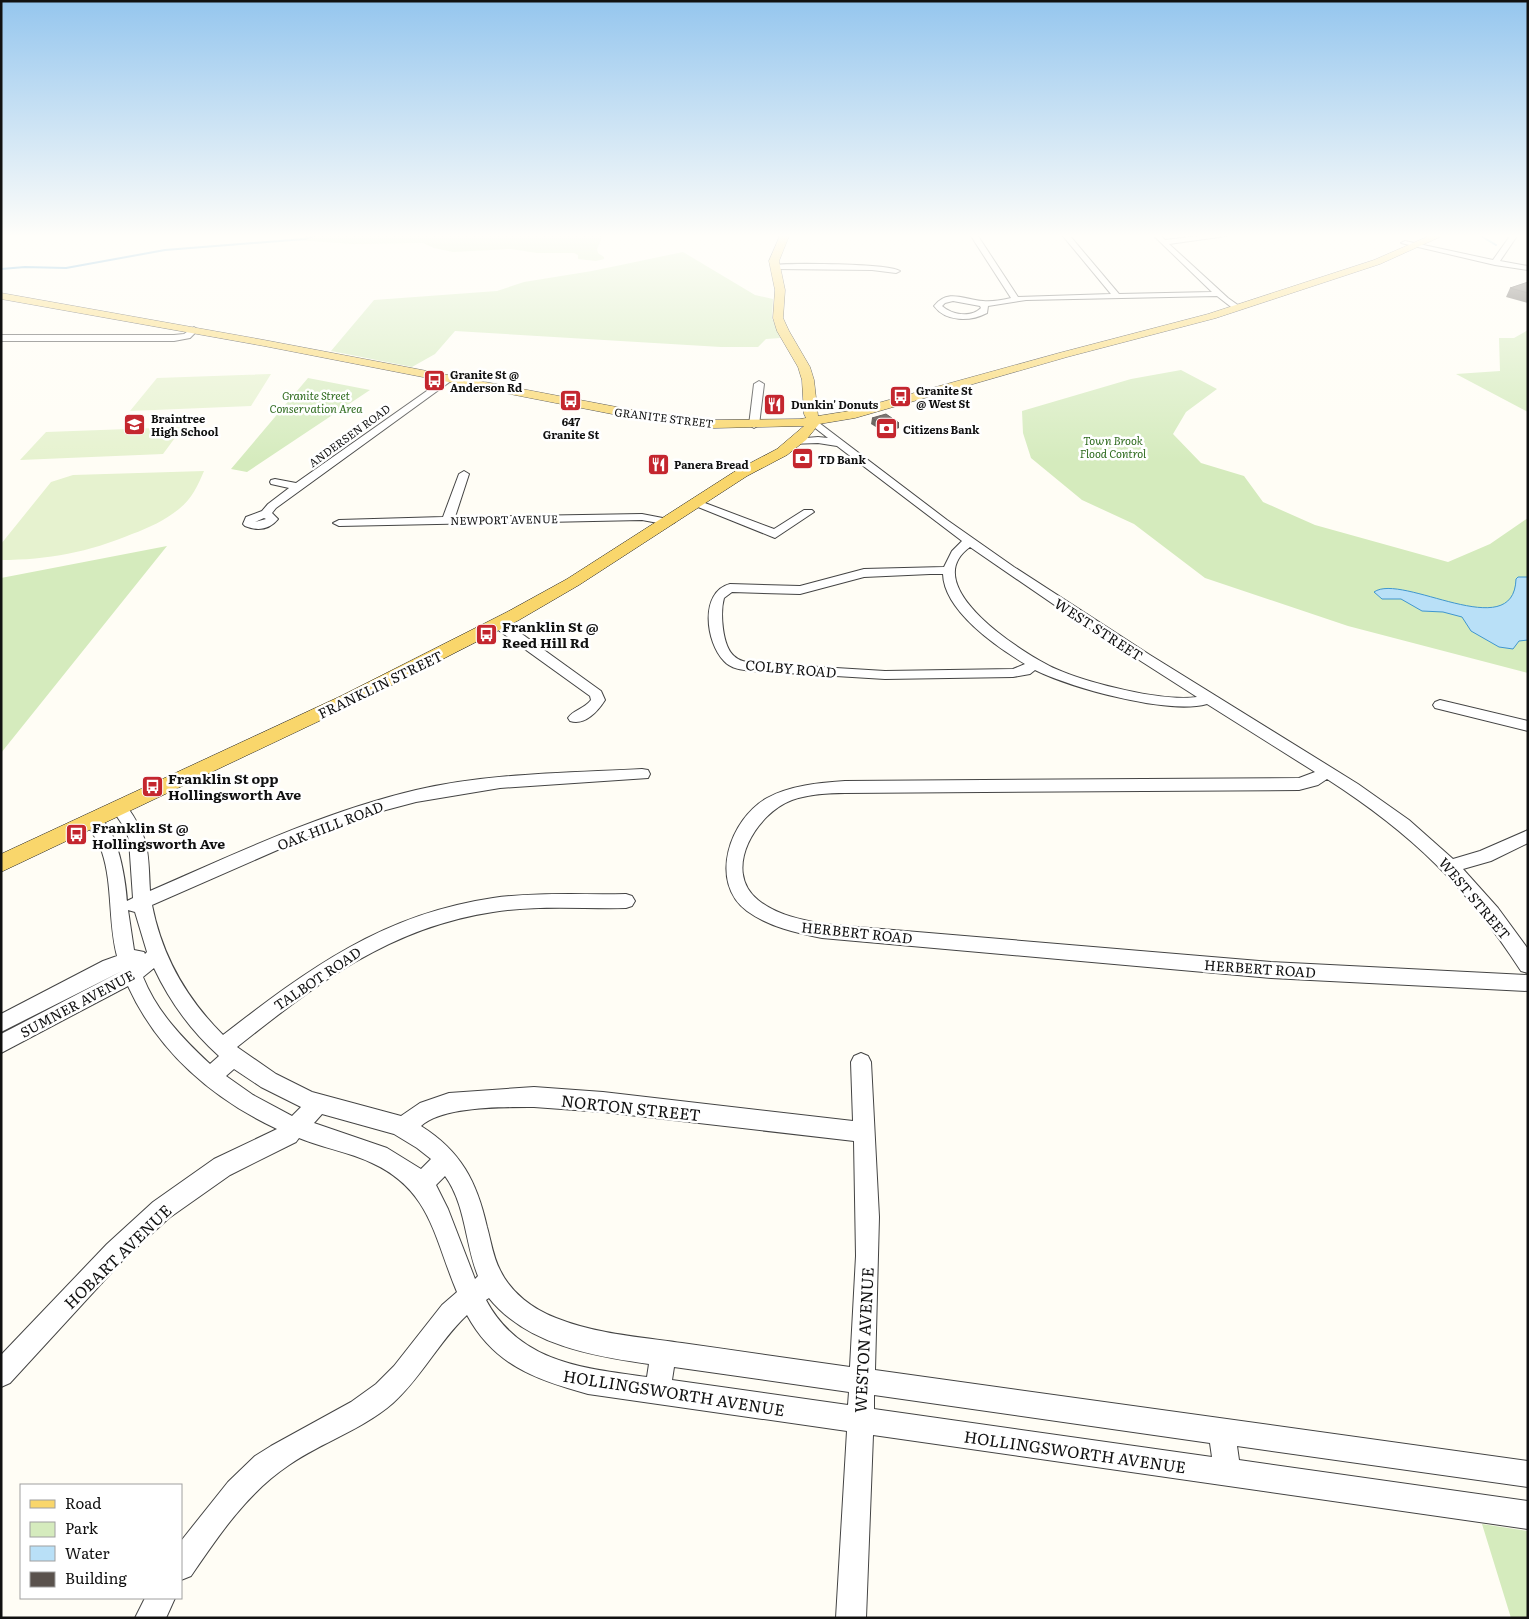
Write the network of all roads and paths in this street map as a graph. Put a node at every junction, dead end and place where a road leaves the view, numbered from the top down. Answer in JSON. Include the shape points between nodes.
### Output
{"nodes":[{"id":1,"x":89,"y":312,"type":"edge"},
{"id":2,"x":778,"y":312,"type":"edge"},
{"id":3,"x":944,"y":312,"type":"edge"},
{"id":4,"x":983,"y":312,"type":"edge"},
{"id":5,"x":1225,"y":312,"type":"edge"},
{"id":6,"x":194,"y":330,"type":"junction"},
{"id":7,"x":1,"y":338,"type":"edge"},
{"id":8,"x":448,"y":379,"type":"junction"},
{"id":9,"x":759,"y":384,"type":"dead end"},
{"id":10,"x":814,"y":422,"type":"junction"},
{"id":11,"x":757,"y":425,"type":"junction"},
{"id":12,"x":788,"y":442,"type":"junction"},
{"id":13,"x":842,"y":445,"type":"junction"},
{"id":14,"x":464,"y":474,"type":"dead end"},
{"id":15,"x":275,"y":482,"type":"dead end"},
{"id":16,"x":298,"y":487,"type":"junction"},
{"id":17,"x":697,"y":503,"type":"junction"},
{"id":18,"x":808,"y":512,"type":"dead end"},
{"id":19,"x":266,"y":513,"type":"dead end"},
{"id":20,"x":448,"y":520,"type":"junction"},
{"id":21,"x":340,"y":522,"type":"dead end"},
{"id":22,"x":669,"y":522,"type":"junction"},
{"id":23,"x":775,"y":534,"type":"joint"},
{"id":24,"x":970,"y":542,"type":"junction"},
{"id":25,"x":950,"y":571,"type":"junction"},
{"id":26,"x":499,"y":624,"type":"junction"},
{"id":27,"x":1034,"y":664,"type":"junction"},
{"id":28,"x":1207,"y":699,"type":"junction"},
{"id":29,"x":1440,"y":705,"type":"dead end"},
{"id":30,"x":575,"y":718,"type":"dead end"},
{"id":31,"x":1528,"y":726,"type":"edge"},
{"id":32,"x":1327,"y":772,"type":"junction"},
{"id":33,"x":642,"y":774,"type":"dead end"},
{"id":34,"x":120,"y":808,"type":"junction"},
{"id":35,"x":93,"y":821,"type":"junction"},
{"id":36,"x":1528,"y":836,"type":"edge"},
{"id":37,"x":1,"y":864,"type":"edge"},
{"id":38,"x":1451,"y":866,"type":"junction"},
{"id":39,"x":626,"y":900,"type":"dead end"},
{"id":40,"x":142,"y":902,"type":"junction"},
{"id":41,"x":119,"y":912,"type":"junction"},
{"id":42,"x":157,"y":954,"type":"junction"},
{"id":43,"x":1528,"y":964,"type":"edge"},
{"id":44,"x":131,"y":967,"type":"junction"},
{"id":45,"x":1528,"y":983,"type":"edge"},
{"id":46,"x":1,"y":1024,"type":"edge"},
{"id":47,"x":1,"y":1044,"type":"edge"},
{"id":48,"x":229,"y":1051,"type":"junction"},
{"id":49,"x":861,"y":1062,"type":"dead end"},
{"id":50,"x":211,"y":1076,"type":"junction"},
{"id":51,"x":318,"y":1104,"type":"junction"},
{"id":52,"x":405,"y":1127,"type":"junction"},
{"id":53,"x":297,"y":1128,"type":"junction"},
{"id":54,"x":864,"y":1132,"type":"junction"},
{"id":55,"x":446,"y":1160,"type":"junction"},
{"id":56,"x":421,"y":1184,"type":"junction"},
{"id":57,"x":492,"y":1281,"type":"junction"},
{"id":58,"x":469,"y":1297,"type":"junction"},
{"id":59,"x":664,"y":1353,"type":"junction"},
{"id":60,"x":1,"y":1374,"type":"edge"},
{"id":61,"x":861,"y":1380,"type":"junction"},
{"id":62,"x":657,"y":1391,"type":"junction"},
{"id":63,"x":859,"y":1420,"type":"junction"},
{"id":64,"x":1221,"y":1431,"type":"junction"},
{"id":65,"x":1228,"y":1473,"type":"junction"},
{"id":66,"x":1528,"y":1474,"type":"edge"},
{"id":67,"x":1528,"y":1515,"type":"edge"},
{"id":68,"x":182,"y":1565,"type":"edge"},
{"id":69,"x":160,"y":1599,"type":"edge"},
{"id":70,"x":150,"y":1618,"type":"edge"},
{"id":71,"x":850,"y":1618,"type":"edge"}],
"edges":[{"from":1,"to":6,"type":"main road","name":"GRANITE STREET"},
{"from":2,"to":10,"type":"main road","via":[[782,330],[804,367],[810,414]]},
{"from":3,"to":4,"type":"street","via":[[971,316]]},
{"from":5,"to":10,"type":"main road","name":"GRANITE STREET"},
{"from":6,"to":7,"type":"street","via":[[184,337],[163,338]]},
{"from":6,"to":8,"type":"main road","name":"GRANITE STREET"},
{"from":8,"to":11,"type":"main road","name":"GRANITE STREET","via":[[662,419]]},
{"from":8,"to":16,"type":"street","name":"ANDERSEN ROAD"},
{"from":9,"to":11,"type":"street"},
{"from":10,"to":11,"type":"main road","name":"GRANITE STREET"},
{"from":10,"to":12,"type":"main road","name":"FRANKLIN STREET"},
{"from":10,"to":13,"type":"street","name":"WEST STREET"},
{"from":11,"to":12,"type":"main road","via":[[780,431]]},
{"from":12,"to":13,"type":"street","via":[[818,440]]},
{"from":12,"to":17,"type":"main road","name":"FRANKLIN STREET","via":[[758,466]]},
{"from":13,"to":24,"type":"street","name":"WEST STREET"},
{"from":14,"to":20,"type":"street"},
{"from":15,"to":16,"type":"street"},
{"from":16,"to":19,"type":"street","name":"ANDERSEN ROAD"},
{"from":17,"to":22,"type":"main road","name":"FRANKLIN STREET"},
{"from":17,"to":23,"type":"street"},
{"from":18,"to":23,"type":"street"},
{"from":20,"to":21,"type":"street","name":"NEWPORT AVENUE"},
{"from":20,"to":22,"type":"street","name":"NEWPORT AVENUE","via":[[642,517]]},
{"from":22,"to":26,"type":"main road","name":"FRANKLIN STREET","via":[[569,585]]},
{"from":24,"to":25,"type":"street","via":[[958,550]]},
{"from":24,"to":28,"type":"street","name":"WEST STREET","via":[[1086,622]]},
{"from":25,"to":27,"type":"street","via":[[951,587],[957,598],[979,624],[1003,646]]},
{"from":25,"to":27,"type":"street","name":"COLBY ROAD","via":[[864,573],[800,590],[730,588],[722,592],[717,603],[723,653],[730,660],[753,667],[896,675],[1013,673]]},
{"from":26,"to":30,"type":"street","via":[[596,694],[595,707]]},
{"from":26,"to":34,"type":"main road","name":"FRANKLIN STREET","via":[[362,694]]},
{"from":27,"to":28,"type":"street","via":[[1072,681],[1111,692],[1187,703]]},
{"from":28,"to":32,"type":"street","name":"WEST STREET"},
{"from":29,"to":31,"type":"street"},
{"from":32,"to":38,"type":"street","name":"WEST STREET","via":[[1396,820]]},
{"from":32,"to":45,"type":"street","name":"HERBERT ROAD","via":[[1312,781],[1292,784],[812,789],[776,800],[756,816],[737,848],[732,874],[738,890],[757,909],[787,923],[822,931],[1271,970]]},
{"from":33,"to":40,"type":"street","name":"OAK HILL ROAD","via":[[470,786],[391,802],[307,831]]},
{"from":34,"to":35,"type":"main road","name":"FRANKLIN STREET"},
{"from":34,"to":40,"type":"street","via":[[137,840]]},
{"from":35,"to":37,"type":"main road","name":"FRANKLIN STREET"},
{"from":35,"to":41,"type":"street","name":"HOLLINGSWORTH AVENUE","via":[[111,854]]},
{"from":36,"to":38,"type":"street","via":[[1485,856]]},
{"from":38,"to":43,"type":"street","name":"WEST STREET","via":[[1489,910]]},
{"from":39,"to":48,"type":"street","name":"TALBOT ROAD","via":[[495,905],[406,928],[357,949],[300,986]]},
{"from":40,"to":41,"type":"street","name":"OAK HILL ROAD"},
{"from":40,"to":42,"type":"street"},
{"from":41,"to":44,"type":"street","name":"HOLLINGSWORTH AVENUE"},
{"from":42,"to":44,"type":"street","name":"SUMNER AVENUE"},
{"from":42,"to":48,"type":"street","via":[[184,1003],[202,1026]]},
{"from":44,"to":46,"type":"street","name":"SUMNER AVENUE"},
{"from":44,"to":47,"type":"street","name":"SUMNER AVENUE"},
{"from":44,"to":50,"type":"street","name":"HOLLINGSWORTH AVENUE","via":[[158,1021],[179,1047]]},
{"from":48,"to":50,"type":"street","name":"TALBOT ROAD"},
{"from":48,"to":51,"type":"street","via":[[274,1084]]},
{"from":49,"to":54,"type":"street","name":"WESTON AVENUE"},
{"from":50,"to":53,"type":"street","name":"HOLLINGSWORTH AVENUE","via":[[252,1107]]},
{"from":51,"to":52,"type":"street"},
{"from":51,"to":53,"type":"street","name":"HOBART AVENUE"},
{"from":52,"to":54,"type":"street","name":"NORTON STREET","via":[[418,1115],[448,1104],[534,1097]]},
{"from":52,"to":55,"type":"street","via":[[428,1142]]},
{"from":53,"to":56,"type":"street","name":"HOLLINGSWORTH AVENUE","via":[[380,1156]]},
{"from":53,"to":60,"type":"street","name":"HOBART AVENUE","via":[[282,1139],[222,1168],[161,1210],[110,1258]]},
{"from":54,"to":61,"type":"street","name":"WESTON AVENUE","via":[[868,1238]]},
{"from":55,"to":56,"type":"street"},
{"from":55,"to":57,"type":"street","via":[[468,1195]]},
{"from":56,"to":58,"type":"street","name":"HOLLINGSWORTH AVENUE","via":[[437,1210]]},
{"from":57,"to":58,"type":"street"},
{"from":57,"to":59,"type":"street","via":[[518,1309],[557,1332],[619,1347]]},
{"from":58,"to":62,"type":"street","name":"HOLLINGSWORTH AVENUE","via":[[492,1334],[527,1361],[574,1378]]},
{"from":58,"to":68,"type":"street","via":[[448,1317],[384,1394],[352,1416],[278,1456],[250,1480],[227,1504]]},
{"from":59,"to":61,"type":"street"},
{"from":59,"to":62,"type":"street"},
{"from":61,"to":63,"type":"street","name":"WESTON AVENUE"},
{"from":61,"to":64,"type":"street"},
{"from":62,"to":63,"type":"street","name":"HOLLINGSWORTH AVENUE"},
{"from":63,"to":65,"type":"street","name":"HOLLINGSWORTH AVENUE"},
{"from":63,"to":71,"type":"street","name":"WESTON AVENUE"},
{"from":64,"to":65,"type":"street"},
{"from":64,"to":66,"type":"street"},
{"from":65,"to":67,"type":"street","name":"HOLLINGSWORTH AVENUE"},
{"from":69,"to":70,"type":"street"}]}
